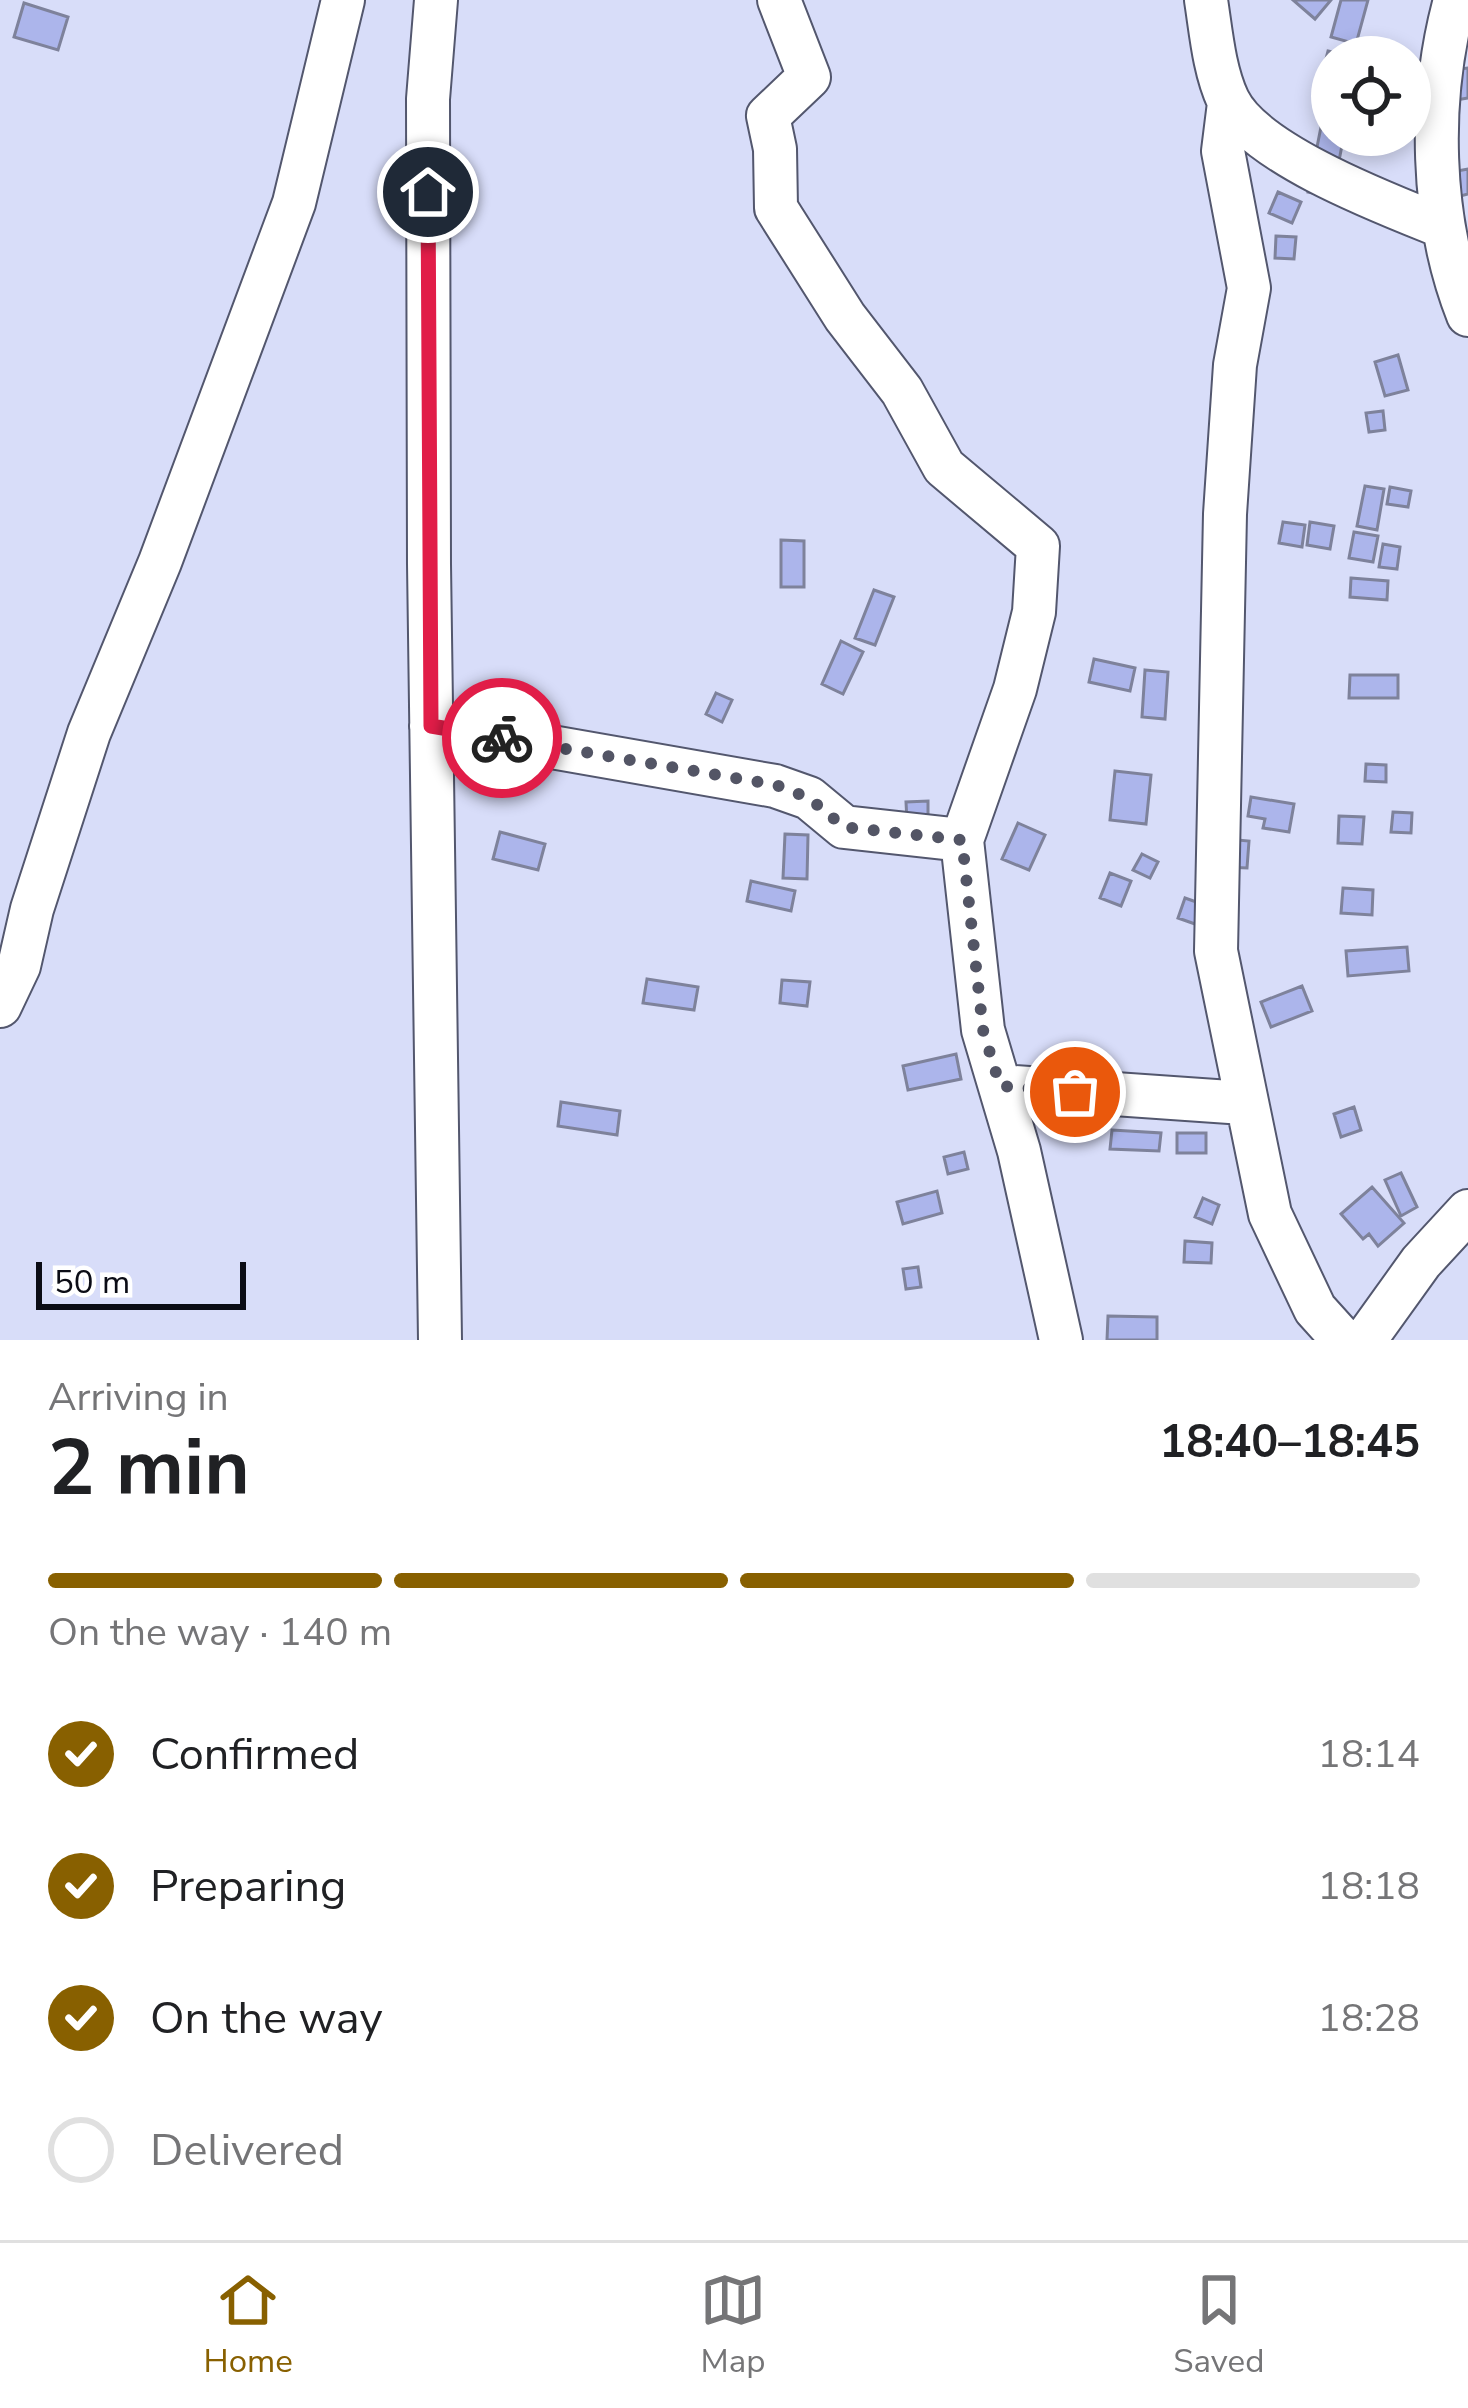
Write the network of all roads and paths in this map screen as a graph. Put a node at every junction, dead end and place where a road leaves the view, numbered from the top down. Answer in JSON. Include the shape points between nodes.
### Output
{"nodes":[{"id":1,"x":343,"y":0,"type":"edge"},
{"id":2,"x":436,"y":0,"type":"edge"},
{"id":3,"x":779,"y":0,"type":"edge"},
{"id":4,"x":1206,"y":0,"type":"edge"},
{"id":5,"x":1454,"y":0,"type":"edge"},
{"id":6,"x":1229,"y":103,"type":"junction"},
{"id":7,"x":1441,"y":226,"type":"junction"},
{"id":8,"x":1468,"y":315,"type":"edge"},
{"id":9,"x":431,"y":726,"type":"junction"},
{"id":10,"x":962,"y":840,"type":"junction"},
{"id":11,"x":0,"y":1006,"type":"edge"},
{"id":12,"x":1000,"y":1086,"type":"junction"},
{"id":13,"x":1244,"y":1103,"type":"junction"},
{"id":14,"x":1468,"y":1211,"type":"edge"},
{"id":15,"x":440,"y":1340,"type":"edge"},
{"id":16,"x":1061,"y":1340,"type":"edge"},
{"id":17,"x":1342,"y":1340,"type":"edge"},
{"id":18,"x":1365,"y":1340,"type":"edge"}],
"edges":[{"from":1,"to":11,"type":"street","via":[[294,203],[88,733]]},
{"from":2,"to":9,"type":"street","via":[[428,99]]},
{"from":3,"to":10,"type":"street","via":[[809,77],[768,116],[776,208],[902,391],[944,467],[1038,546],[1034,612],[1015,689]]},
{"from":4,"to":6,"type":"street"},
{"from":5,"to":7,"type":"street","via":[[1439,63]]},
{"from":6,"to":7,"type":"street","via":[[1280,150]]},
{"from":6,"to":13,"type":"street","via":[[1222,151],[1249,288],[1235,365],[1226,514],[1216,952]]},
{"from":7,"to":8,"type":"street"},
{"from":9,"to":10,"type":"street","via":[[776,785],[809,798],[844,827]]},
{"from":9,"to":15,"type":"street"},
{"from":10,"to":12,"type":"street","via":[[983,1030]]},
{"from":12,"to":13,"type":"street"},
{"from":12,"to":16,"type":"street"},
{"from":13,"to":17,"type":"street","via":[[1270,1214],[1316,1309]]},
{"from":14,"to":18,"type":"street"}]}
